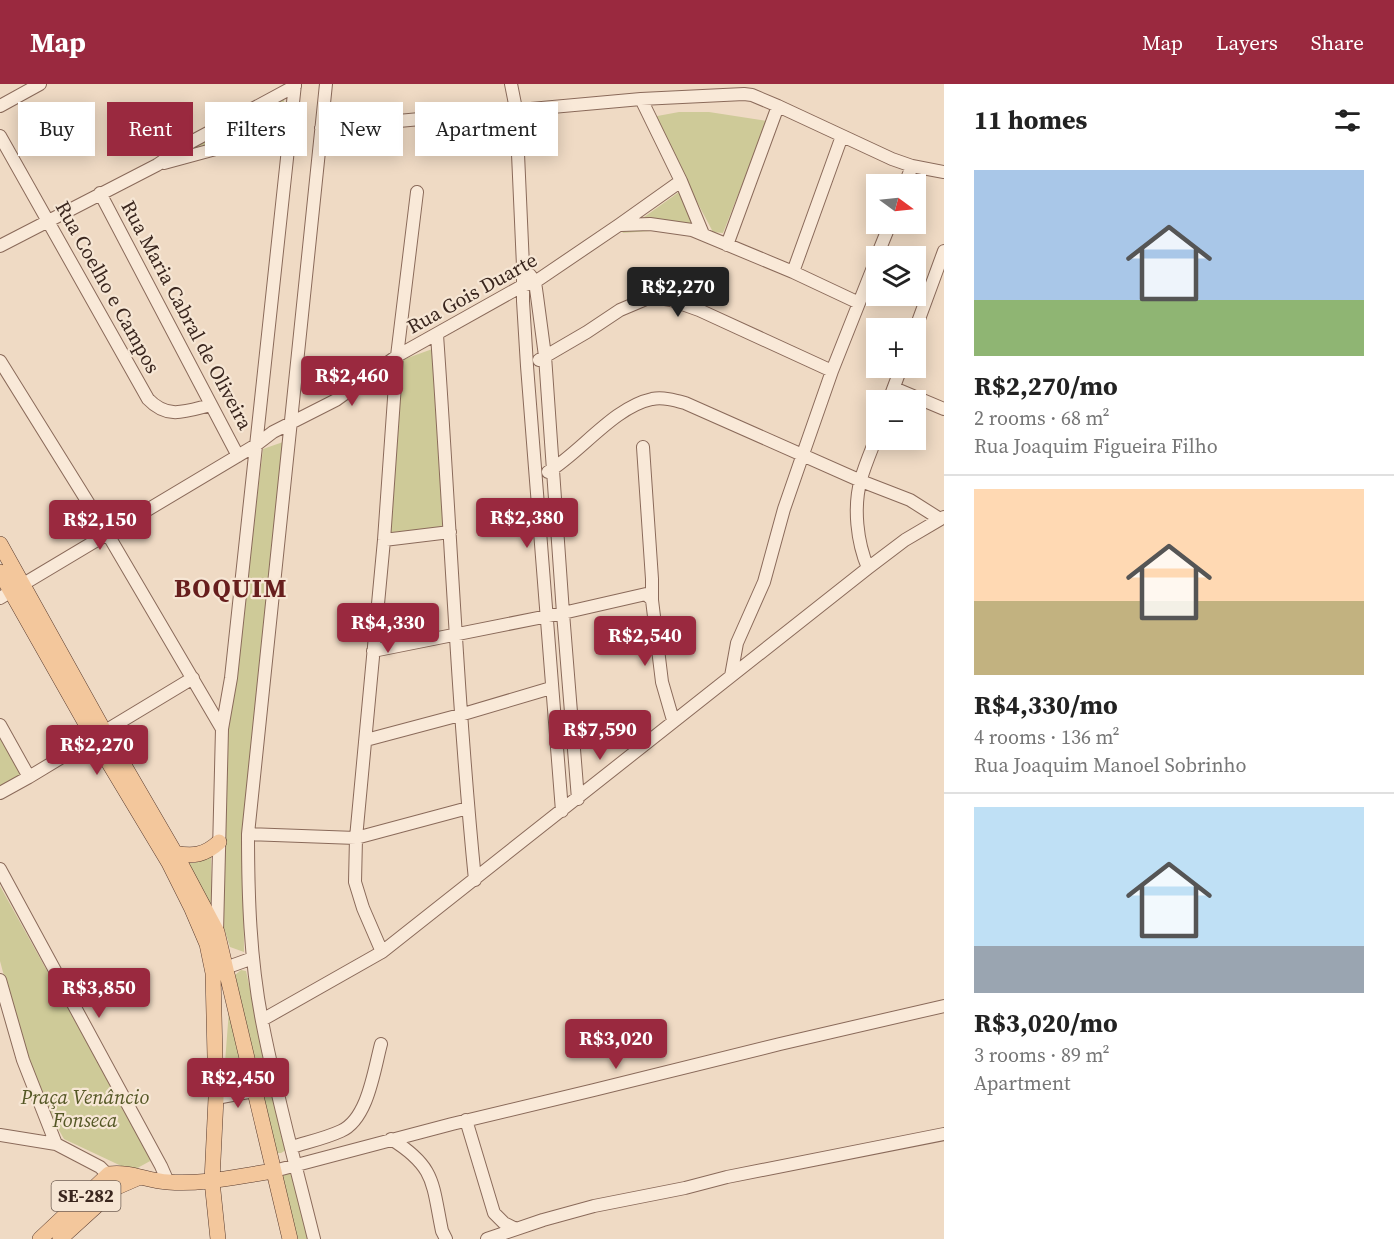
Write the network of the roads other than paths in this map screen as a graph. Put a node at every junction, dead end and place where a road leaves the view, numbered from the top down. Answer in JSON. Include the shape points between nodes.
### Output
{"nodes":[{"id":1,"x":40,"y":84,"type":"edge"},
{"id":2,"x":326,"y":84,"type":"edge"},
{"id":3,"x":511,"y":84,"type":"edge"},
{"id":4,"x":295,"y":85,"type":"edge"},
{"id":5,"x":641,"y":99,"type":"junction"},
{"id":6,"x":293,"y":102,"type":"edge"},
{"id":7,"x":324,"y":102,"type":"edge"},
{"id":8,"x":515,"y":102,"type":"edge"},
{"id":9,"x":0,"y":106,"type":"edge"},
{"id":10,"x":558,"y":106,"type":"edge"},
{"id":11,"x":778,"y":106,"type":"junction"},
{"id":12,"x":0,"y":136,"type":"edge"},
{"id":13,"x":842,"y":136,"type":"junction"},
{"id":14,"x":319,"y":148,"type":"edge"},
{"id":15,"x":205,"y":152,"type":"edge"},
{"id":16,"x":286,"y":156,"type":"edge"},
{"id":17,"x":518,"y":156,"type":"edge"},
{"id":18,"x":157,"y":165,"type":"junction"},
{"id":19,"x":912,"y":166,"type":"junction"},
{"id":20,"x":944,"y":172,"type":"edge"},
{"id":21,"x":909,"y":174,"type":"edge"},
{"id":22,"x":681,"y":181,"type":"junction"},
{"id":23,"x":417,"y":192,"type":"dead end"},
{"id":24,"x":100,"y":193,"type":"junction"},
{"id":25,"x":48,"y":220,"type":"junction"},
{"id":26,"x":620,"y":225,"type":"junction"},
{"id":27,"x":703,"y":234,"type":"junction"},
{"id":28,"x":727,"y":245,"type":"junction"},
{"id":29,"x":0,"y":246,"type":"edge"},
{"id":30,"x":944,"y":251,"type":"edge"},
{"id":31,"x":793,"y":272,"type":"junction"},
{"id":32,"x":528,"y":284,"type":"junction"},
{"id":33,"x":866,"y":286,"type":"edge"},
{"id":34,"x":859,"y":303,"type":"junction"},
{"id":35,"x":919,"y":318,"type":"edge"},
{"id":36,"x":437,"y":335,"type":"junction"},
{"id":37,"x":398,"y":356,"type":"junction"},
{"id":38,"x":545,"y":356,"type":"junction"},
{"id":39,"x":0,"y":361,"type":"edge"},
{"id":40,"x":527,"y":366,"type":"junction"},
{"id":41,"x":832,"y":371,"type":"junction"},
{"id":42,"x":898,"y":378,"type":"edge"},
{"id":43,"x":894,"y":388,"type":"joint"},
{"id":44,"x":211,"y":405,"type":"junction"},
{"id":45,"x":944,"y":409,"type":"edge"},
{"id":46,"x":291,"y":424,"type":"junction"},
{"id":47,"x":256,"y":445,"type":"junction"},
{"id":48,"x":643,"y":447,"type":"dead end"},
{"id":49,"x":872,"y":450,"type":"edge"},
{"id":50,"x":803,"y":454,"type":"junction"},
{"id":51,"x":238,"y":456,"type":"junction"},
{"id":52,"x":552,"y":469,"type":"junction"},
{"id":53,"x":537,"y":478,"type":"junction"},
{"id":54,"x":861,"y":481,"type":"junction"},
{"id":55,"x":942,"y":518,"type":"edge"},
{"id":56,"x":450,"y":532,"type":"junction"},
{"id":57,"x":106,"y":533,"type":"junction"},
{"id":58,"x":384,"y":540,"type":"junction"},
{"id":59,"x":0,"y":544,"type":"edge"},
{"id":60,"x":868,"y":568,"type":"junction"},
{"id":61,"x":0,"y":572,"type":"edge"},
{"id":62,"x":11,"y":591,"type":"edge"},
{"id":63,"x":647,"y":596,"type":"junction"},
{"id":64,"x":562,"y":613,"type":"junction"},
{"id":65,"x":546,"y":616,"type":"junction"},
{"id":66,"x":456,"y":633,"type":"junction"},
{"id":67,"x":373,"y":651,"type":"junction"},
{"id":68,"x":731,"y":676,"type":"junction"},
{"id":69,"x":193,"y":678,"type":"junction"},
{"id":70,"x":551,"y":688,"type":"junction"},
{"id":71,"x":460,"y":715,"type":"junction"},
{"id":72,"x":673,"y":720,"type":"junction"},
{"id":73,"x":0,"y":725,"type":"edge"},
{"id":74,"x":222,"y":729,"type":"junction"},
{"id":75,"x":99,"y":734,"type":"junction"},
{"id":76,"x":366,"y":740,"type":"junction"},
{"id":77,"x":29,"y":777,"type":"junction"},
{"id":78,"x":0,"y":794,"type":"edge"},
{"id":79,"x":578,"y":799,"type":"junction"},
{"id":80,"x":468,"y":808,"type":"junction"},
{"id":81,"x":562,"y":811,"type":"junction"},
{"id":82,"x":248,"y":834,"type":"junction"},
{"id":83,"x":356,"y":838,"type":"junction"},
{"id":84,"x":219,"y":842,"type":"junction"},
{"id":85,"x":175,"y":853,"type":"junction"},
{"id":86,"x":0,"y":869,"type":"edge"},
{"id":87,"x":475,"y":880,"type":"junction"},
{"id":88,"x":217,"y":932,"type":"junction"},
{"id":89,"x":382,"y":952,"type":"junction"},
{"id":90,"x":253,"y":958,"type":"junction"},
{"id":91,"x":220,"y":971,"type":"junction"},
{"id":92,"x":0,"y":980,"type":"edge"},
{"id":93,"x":944,"y":1006,"type":"edge"},
{"id":94,"x":262,"y":1020,"type":"junction"},
{"id":95,"x":381,"y":1044,"type":"dead end"},
{"id":96,"x":254,"y":1091,"type":"junction"},
{"id":97,"x":216,"y":1098,"type":"junction"},
{"id":98,"x":466,"y":1120,"type":"junction"},
{"id":99,"x":944,"y":1134,"type":"edge"},
{"id":100,"x":0,"y":1135,"type":"edge"},
{"id":101,"x":391,"y":1139,"type":"junction"},
{"id":102,"x":56,"y":1144,"type":"junction"},
{"id":103,"x":292,"y":1147,"type":"junction"},
{"id":104,"x":296,"y":1165,"type":"junction"},
{"id":105,"x":274,"y":1171,"type":"junction"},
{"id":106,"x":113,"y":1180,"type":"junction"},
{"id":107,"x":212,"y":1181,"type":"junction"},
{"id":108,"x":168,"y":1182,"type":"junction"},
{"id":109,"x":516,"y":1229,"type":"junction"},
{"id":110,"x":40,"y":1239,"type":"edge"},
{"id":111,"x":60,"y":1239,"type":"edge"},
{"id":112,"x":218,"y":1239,"type":"edge"},
{"id":113,"x":290,"y":1239,"type":"edge"},
{"id":114,"x":314,"y":1239,"type":"edge"},
{"id":115,"x":446,"y":1239,"type":"edge"},
{"id":116,"x":487,"y":1239,"type":"edge"}],
"edges":[{"from":1,"to":9,"type":"street"},
{"from":2,"to":7,"type":"street"},
{"from":3,"to":8,"type":"street"},
{"from":4,"to":6,"type":"street"},
{"from":4,"to":18,"type":"street"},
{"from":5,"to":10,"type":"street"},
{"from":5,"to":11,"type":"street","via":[[744,94]]},
{"from":5,"to":22,"type":"street"},
{"from":11,"to":13,"type":"street"},
{"from":11,"to":28,"type":"street"},
{"from":12,"to":25,"type":"street","name":"Rua Coelho e Campos"},
{"from":13,"to":19,"type":"street"},
{"from":13,"to":31,"type":"street"},
{"from":14,"to":46,"type":"street"},
{"from":15,"to":18,"type":"street"},
{"from":16,"to":47,"type":"street"},
{"from":17,"to":32,"type":"street"},
{"from":18,"to":24,"type":"street"},
{"from":19,"to":20,"type":"street"},
{"from":19,"to":21,"type":"street"},
{"from":22,"to":26,"type":"street","name":"Rua Gois Duarte"},
{"from":22,"to":27,"type":"street"},
{"from":23,"to":37,"type":"street"},
{"from":24,"to":25,"type":"street"},
{"from":24,"to":44,"type":"street","name":"Rua Maria Cabral de Oliveira"},
{"from":25,"to":29,"type":"street"},
{"from":25,"to":44,"type":"street","name":"Rua Coelho e Campos","via":[[148,399],[157,409],[175,412]]},
{"from":26,"to":27,"type":"street","via":[[669,226]]},
{"from":26,"to":32,"type":"street","name":"Rua Gois Duarte"},
{"from":27,"to":28,"type":"street"},
{"from":28,"to":31,"type":"street"},
{"from":30,"to":35,"type":"street"},
{"from":31,"to":34,"type":"street"},
{"from":32,"to":36,"type":"street","name":"Rua Gois Duarte"},
{"from":32,"to":38,"type":"street"},
{"from":32,"to":40,"type":"street"},
{"from":33,"to":34,"type":"street"},
{"from":34,"to":41,"type":"street"},
{"from":36,"to":37,"type":"street","name":"Rua Gois Duarte"},
{"from":36,"to":56,"type":"street"},
{"from":37,"to":46,"type":"street","name":"Rua Gois Duarte","via":[[336,400]]},
{"from":37,"to":58,"type":"street"},
{"from":38,"to":40,"type":"street"},
{"from":38,"to":41,"type":"street","via":[[620,309],[659,298],[699,310]]},
{"from":38,"to":52,"type":"street"},
{"from":39,"to":57,"type":"street"},
{"from":40,"to":53,"type":"street"},
{"from":41,"to":50,"type":"street"},
{"from":42,"to":43,"type":"street"},
{"from":43,"to":45,"type":"street"},
{"from":44,"to":51,"type":"street","name":"Rua Maria Cabral de Oliveira"},
{"from":46,"to":47,"type":"street","name":"Rua Gois Duarte"},
{"from":46,"to":82,"type":"street"},
{"from":47,"to":51,"type":"street","name":"Rua Gois Duarte"},
{"from":47,"to":74,"type":"street"},
{"from":48,"to":63,"type":"street","via":[[652,579]]},
{"from":49,"to":54,"type":"street"},
{"from":50,"to":52,"type":"street","via":[[685,403],[654,398],[607,424]]},
{"from":50,"to":54,"type":"street"},
{"from":50,"to":68,"type":"street","via":[[764,582],[737,643]]},
{"from":51,"to":57,"type":"street","name":"Rua Gois Duarte"},
{"from":52,"to":53,"type":"street"},
{"from":52,"to":64,"type":"street"},
{"from":53,"to":65,"type":"street"},
{"from":54,"to":55,"type":"street","via":[[910,500]]},
{"from":54,"to":60,"type":"street","via":[[858,525]]},
{"from":55,"to":60,"type":"street"},
{"from":56,"to":58,"type":"street"},
{"from":56,"to":66,"type":"street"},
{"from":57,"to":62,"type":"street","name":"Rua Gois Duarte"},
{"from":57,"to":69,"type":"street"},
{"from":58,"to":67,"type":"street"},
{"from":59,"to":62,"type":"main road"},
{"from":60,"to":68,"type":"street"},
{"from":61,"to":62,"type":"main road"},
{"from":62,"to":75,"type":"main road"},
{"from":63,"to":64,"type":"street"},
{"from":63,"to":72,"type":"street"},
{"from":64,"to":65,"type":"street"},
{"from":64,"to":79,"type":"street"},
{"from":65,"to":66,"type":"street"},
{"from":65,"to":70,"type":"street"},
{"from":66,"to":67,"type":"street"},
{"from":66,"to":71,"type":"street"},
{"from":67,"to":76,"type":"street"},
{"from":68,"to":72,"type":"street"},
{"from":69,"to":74,"type":"street"},
{"from":69,"to":75,"type":"street"},
{"from":70,"to":71,"type":"street"},
{"from":70,"to":81,"type":"street"},
{"from":71,"to":76,"type":"street"},
{"from":71,"to":80,"type":"street"},
{"from":72,"to":79,"type":"street"},
{"from":73,"to":77,"type":"street"},
{"from":74,"to":84,"type":"street"},
{"from":75,"to":77,"type":"street"},
{"from":75,"to":85,"type":"main road"},
{"from":75,"to":91,"type":"main road","via":[[169,863]]},
{"from":76,"to":83,"type":"street"},
{"from":77,"to":78,"type":"street"},
{"from":79,"to":81,"type":"street"},
{"from":80,"to":83,"type":"street"},
{"from":80,"to":87,"type":"street"},
{"from":81,"to":87,"type":"street"},
{"from":82,"to":83,"type":"street"},
{"from":82,"to":90,"type":"street"},
{"from":83,"to":89,"type":"street","via":[[355,882]]},
{"from":84,"to":85,"type":"main road","via":[[199,854]]},
{"from":84,"to":88,"type":"street"},
{"from":85,"to":88,"type":"main road"},
{"from":86,"to":108,"type":"street"},
{"from":87,"to":89,"type":"street"},
{"from":88,"to":91,"type":"main road"},
{"from":89,"to":94,"type":"street"},
{"from":90,"to":91,"type":"street"},
{"from":90,"to":94,"type":"street"},
{"from":91,"to":96,"type":"main road"},
{"from":91,"to":97,"type":"main road"},
{"from":92,"to":102,"type":"street","via":[[23,1060]]},
{"from":93,"to":98,"type":"street"},
{"from":94,"to":103,"type":"street"},
{"from":95,"to":103,"type":"street","via":[[360,1113],[352,1124]]},
{"from":96,"to":97,"type":"street"},
{"from":96,"to":105,"type":"main road"},
{"from":97,"to":107,"type":"main road"},
{"from":98,"to":101,"type":"street"},
{"from":98,"to":109,"type":"street","via":[[494,1213]]},
{"from":99,"to":109,"type":"street","via":[[594,1206]]},
{"from":100,"to":102,"type":"street"},
{"from":101,"to":104,"type":"street"},
{"from":101,"to":115,"type":"street","via":[[425,1167]]},
{"from":102,"to":106,"type":"street","via":[[96,1165]]},
{"from":103,"to":104,"type":"street"},
{"from":104,"to":105,"type":"street"},
{"from":104,"to":114,"type":"street"},
{"from":105,"to":107,"type":"main road"},
{"from":105,"to":113,"type":"main road"},
{"from":106,"to":108,"type":"main road","number":"SE-282","via":[[140,1177]]},
{"from":106,"to":110,"type":"main road","number":"SE-282"},
{"from":106,"to":111,"type":"main road","number":"SE-282"},
{"from":107,"to":108,"type":"main road","number":"SE-282"},
{"from":107,"to":112,"type":"main road"},
{"from":109,"to":116,"type":"street"}]}
